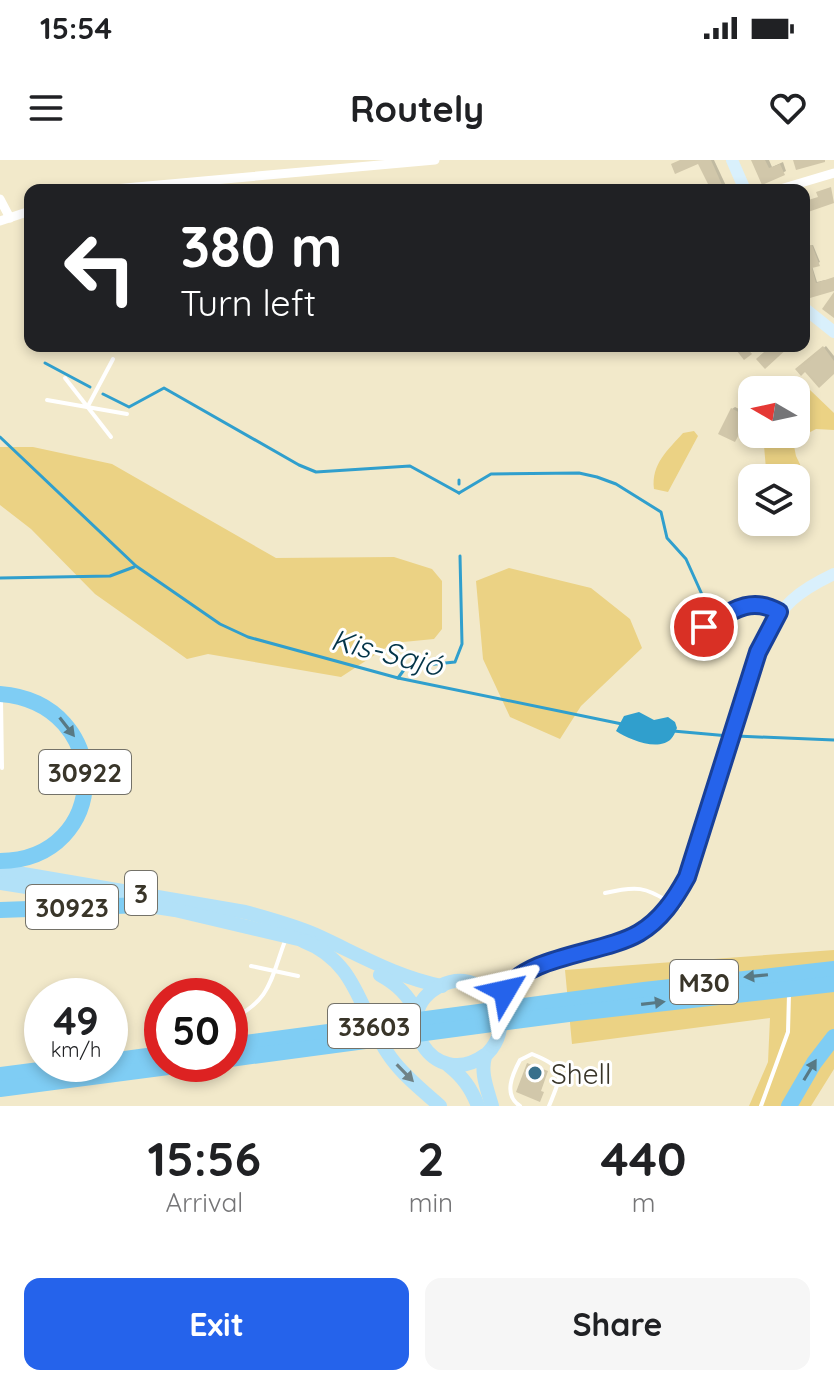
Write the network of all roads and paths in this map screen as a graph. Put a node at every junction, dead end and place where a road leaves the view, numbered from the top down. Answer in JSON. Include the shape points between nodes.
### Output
{"nodes":[{"id":1,"x":435,"y":160,"type":"edge"},
{"id":2,"x":732,"y":160,"type":"edge"},
{"id":3,"x":834,"y":173,"type":"edge"},
{"id":4,"x":169,"y":184,"type":"edge"},
{"id":5,"x":742,"y":184,"type":"edge"},
{"id":6,"x":797,"y":184,"type":"edge"},
{"id":7,"x":0,"y":199,"type":"edge"},
{"id":8,"x":24,"y":213,"type":"edge"},
{"id":9,"x":5,"y":220,"type":"edge"},
{"id":10,"x":810,"y":313,"type":"edge"},
{"id":11,"x":834,"y":332,"type":"edge"},
{"id":12,"x":113,"y":359,"type":"dead end"},
{"id":13,"x":65,"y":378,"type":"dead end"},
{"id":14,"x":47,"y":400,"type":"dead end"},
{"id":15,"x":88,"y":406,"type":"junction"},
{"id":16,"x":127,"y":414,"type":"dead end"},
{"id":17,"x":111,"y":437,"type":"dead end"},
{"id":18,"x":834,"y":574,"type":"edge"},
{"id":19,"x":792,"y":598,"type":"junction"},
{"id":20,"x":777,"y":610,"type":"junction"},
{"id":21,"x":704,"y":627,"type":"dead end"},
{"id":22,"x":763,"y":641,"type":"junction"},
{"id":23,"x":752,"y":668,"type":"junction"},
{"id":24,"x":1,"y":694,"type":"edge"},
{"id":25,"x":2,"y":768,"type":"dead end"},
{"id":26,"x":0,"y":861,"type":"edge"},
{"id":27,"x":0,"y":870,"type":"edge"},
{"id":28,"x":0,"y":883,"type":"edge"},
{"id":29,"x":605,"y":893,"type":"dead end"},
{"id":30,"x":144,"y":905,"type":"junction"},
{"id":31,"x":675,"y":905,"type":"junction"},
{"id":32,"x":0,"y":910,"type":"edge"},
{"id":33,"x":287,"y":935,"type":"junction"},
{"id":34,"x":311,"y":944,"type":"joint"},
{"id":35,"x":251,"y":966,"type":"dead end"},
{"id":36,"x":834,"y":969,"type":"edge"},
{"id":37,"x":274,"y":970,"type":"junction"},
{"id":38,"x":298,"y":976,"type":"dead end"},
{"id":39,"x":516,"y":978,"type":"junction"},
{"id":40,"x":834,"y":984,"type":"edge"},
{"id":41,"x":478,"y":985,"type":"junction"},
{"id":42,"x":442,"y":986,"type":"junction"},
{"id":43,"x":788,"y":988,"type":"junction"},
{"id":44,"x":576,"y":1006,"type":"junction"},
{"id":45,"x":248,"y":1009,"type":"edge"},
{"id":46,"x":418,"y":1014,"type":"junction"},
{"id":47,"x":500,"y":1020,"type":"junction"},
{"id":48,"x":834,"y":1037,"type":"edge"},
{"id":49,"x":336,"y":1038,"type":"junction"},
{"id":50,"x":248,"y":1044,"type":"edge"},
{"id":51,"x":248,"y":1055,"type":"edge"},
{"id":52,"x":485,"y":1055,"type":"junction"},
{"id":53,"x":444,"y":1063,"type":"junction"},
{"id":54,"x":144,"y":1070,"type":"edge"},
{"id":55,"x":24,"y":1072,"type":"edge"},
{"id":56,"x":0,"y":1075,"type":"edge"},
{"id":57,"x":0,"y":1089,"type":"edge"},
{"id":58,"x":440,"y":1106,"type":"edge"},
{"id":59,"x":478,"y":1106,"type":"edge"},
{"id":60,"x":492,"y":1106,"type":"edge"},
{"id":61,"x":520,"y":1106,"type":"edge"},
{"id":62,"x":549,"y":1106,"type":"edge"},
{"id":63,"x":761,"y":1106,"type":"edge"},
{"id":64,"x":789,"y":1106,"type":"edge"}],
"edges":[{"from":1,"to":4,"type":"street"},
{"from":2,"to":5,"type":"main road"},
{"from":3,"to":6,"type":"street"},
{"from":7,"to":9,"type":"street"},
{"from":8,"to":9,"type":"street"},
{"from":10,"to":11,"type":"main road"},
{"from":12,"to":15,"type":"lane"},
{"from":13,"to":15,"type":"lane"},
{"from":14,"to":15,"type":"lane"},
{"from":15,"to":16,"type":"lane"},
{"from":15,"to":17,"type":"lane"},
{"from":18,"to":19,"type":"main road"},
{"from":19,"to":20,"type":"main road"},
{"from":19,"to":22,"type":"lane","via":[[774,633]]},
{"from":20,"to":21,"type":"lane","via":[[748,605]]},
{"from":20,"to":22,"type":"main road"},
{"from":20,"to":23,"type":"lane","via":[[754,642]]},
{"from":22,"to":23,"type":"main road"},
{"from":23,"to":31,"type":"main road"},
{"from":24,"to":25,"type":"lane"},
{"from":24,"to":26,"type":"highway","number":"30922","one_way":true,"via":[[38,703],[66,724],[79,746],[85,781],[73,822],[54,844],[22,859]]},
{"from":27,"to":42,"type":"main road","number":"3","via":[[269,918],[393,972]]},
{"from":28,"to":30,"type":"main road","number":"3"},
{"from":29,"to":31,"type":"lane","via":[[631,887],[658,893]]},
{"from":30,"to":32,"type":"highway","number":"30923"},
{"from":30,"to":33,"type":"main road","number":"3"},
{"from":31,"to":39,"type":"main road","via":[[636,934]]},
{"from":33,"to":34,"type":"main road","number":"3"},
{"from":33,"to":37,"type":"lane"},
{"from":33,"to":46,"type":"main road","number":"3","via":[[321,945],[389,980]]},
{"from":34,"to":58,"type":"main road","number":"33603","one_way":true,"via":[[349,976],[391,1058]]},
{"from":35,"to":37,"type":"lane"},
{"from":36,"to":44,"type":"highway","number":"M30","one_way":true,"via":[[710,981]]},
{"from":37,"to":38,"type":"lane"},
{"from":37,"to":45,"type":"lane","via":[[266,993]]},
{"from":39,"to":41,"type":"main road"},
{"from":39,"to":47,"type":"main road","via":[[505,991]]},
{"from":40,"to":43,"type":"highway","number":"M30"},
{"from":41,"to":42,"type":"main road","number":"3","via":[[458,981]]},
{"from":41,"to":47,"type":"main road","via":[[494,1001]]},
{"from":42,"to":46,"type":"main road","via":[[425,997]]},
{"from":44,"to":43,"type":"highway","number":"M30","one_way":true},
{"from":43,"to":63,"type":"lane","via":[[788,1032]]},
{"from":44,"to":49,"type":"highway","number":"M30"},
{"from":46,"to":53,"type":"main road","number":"3","via":[[421,1044]]},
{"from":47,"to":52,"type":"main road","via":[[497,1039]]},
{"from":64,"to":48,"type":"highway","one_way":true},
{"from":49,"to":50,"type":"highway","number":"M30"},
{"from":49,"to":51,"type":"highway","number":"M30"},
{"from":52,"to":53,"type":"main road","via":[[466,1065]]},
{"from":52,"to":60,"type":"main road"},
{"from":53,"to":59,"type":"main road","number":"3","via":[[461,1075]]},
{"from":54,"to":57,"type":"highway"},
{"from":55,"to":56,"type":"highway"},
{"from":61,"to":62,"type":"lane","via":[[509,1088],[520,1060],[532,1054],[553,1063],[559,1072]]}]}
